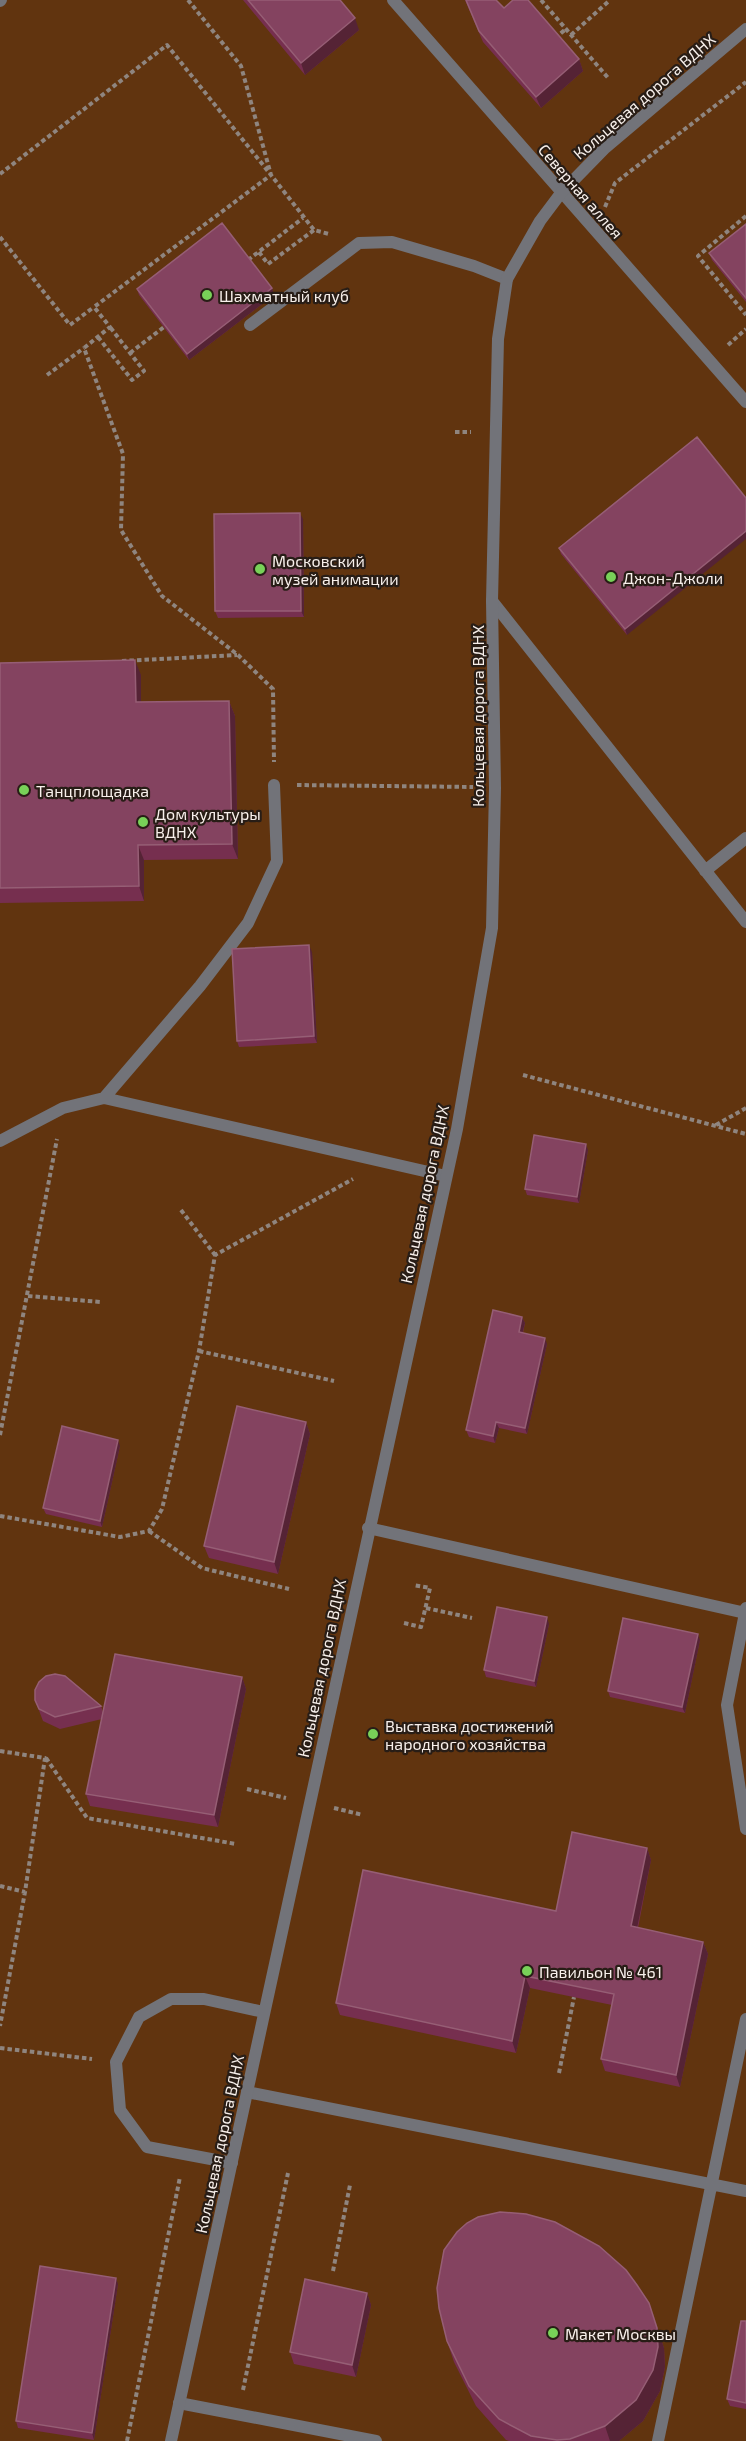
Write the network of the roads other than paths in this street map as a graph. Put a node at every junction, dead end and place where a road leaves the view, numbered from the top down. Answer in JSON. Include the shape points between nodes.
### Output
{"nodes":[{"id":1,"x":393,"y":0,"type":"edge"},
{"id":2,"x":746,"y":29,"type":"edge"},
{"id":3,"x":561,"y":193,"type":"junction"},
{"id":4,"x":507,"y":279,"type":"junction"},
{"id":5,"x":250,"y":325,"type":"dead end"},
{"id":6,"x":746,"y":402,"type":"edge"},
{"id":7,"x":492,"y":601,"type":"junction"},
{"id":8,"x":274,"y":785,"type":"road end"},
{"id":9,"x":746,"y":838,"type":"edge"},
{"id":10,"x":705,"y":871,"type":"junction"},
{"id":11,"x":746,"y":922,"type":"edge"},
{"id":12,"x":104,"y":1098,"type":"junction"},
{"id":13,"x":0,"y":1142,"type":"edge"},
{"id":14,"x":446,"y":1176,"type":"junction"},
{"id":15,"x":368,"y":1528,"type":"junction"},
{"id":16,"x":745,"y":1610,"type":"edge"},
{"id":17,"x":746,"y":1828,"type":"edge"},
{"id":18,"x":264,"y":2012,"type":"junction"},
{"id":19,"x":746,"y":2019,"type":"edge"},
{"id":20,"x":247,"y":2092,"type":"junction"},
{"id":21,"x":232,"y":2163,"type":"junction"},
{"id":22,"x":712,"y":2184,"type":"junction"},
{"id":23,"x":746,"y":2191,"type":"edge"},
{"id":24,"x":179,"y":2403,"type":"junction"},
{"id":25,"x":171,"y":2441,"type":"edge"},
{"id":26,"x":376,"y":2441,"type":"edge"},
{"id":27,"x":658,"y":2441,"type":"edge"}],
"edges":[{"from":1,"to":3,"type":"street","name":"Северная аллея"},
{"from":2,"to":3,"type":"street","name":"Кольцевая дорога ВДНХ","via":[[604,149]]},
{"from":3,"to":4,"type":"street","name":"Кольцевая дорога ВДНХ","via":[[540,220]]},
{"from":3,"to":6,"type":"street","name":"Северная аллея"},
{"from":4,"to":5,"type":"street","via":[[392,242],[358,243]]},
{"from":4,"to":7,"type":"street","name":"Кольцевая дорога ВДНХ","via":[[498,339]]},
{"from":7,"to":10,"type":"street"},
{"from":7,"to":14,"type":"street","name":"Кольцевая дорога ВДНХ","via":[[492,928]]},
{"from":8,"to":12,"type":"street","via":[[277,861],[248,923]]},
{"from":9,"to":10,"type":"street"},
{"from":10,"to":11,"type":"street"},
{"from":12,"to":13,"type":"street","via":[[63,1108]]},
{"from":12,"to":14,"type":"street"},
{"from":14,"to":15,"type":"street","name":"Кольцевая дорога ВДНХ"},
{"from":15,"to":16,"type":"street"},
{"from":15,"to":18,"type":"street","name":"Кольцевая дорога ВДНХ"},
{"from":16,"to":17,"type":"street","via":[[727,1705]]},
{"from":18,"to":20,"type":"street","name":"Кольцевая дорога ВДНХ"},
{"from":18,"to":21,"type":"street","via":[[204,1999],[171,1999],[139,2017],[116,2061],[120,2110],[147,2147]]},
{"from":19,"to":22,"type":"street"},
{"from":20,"to":21,"type":"street","name":"Кольцевая дорога ВДНХ"},
{"from":20,"to":22,"type":"street"},
{"from":21,"to":24,"type":"street","name":"Кольцевая дорога ВДНХ"},
{"from":22,"to":23,"type":"street"},
{"from":22,"to":27,"type":"street"},
{"from":24,"to":25,"type":"street","name":"Кольцевая дорога ВДНХ"},
{"from":24,"to":26,"type":"street"}]}
